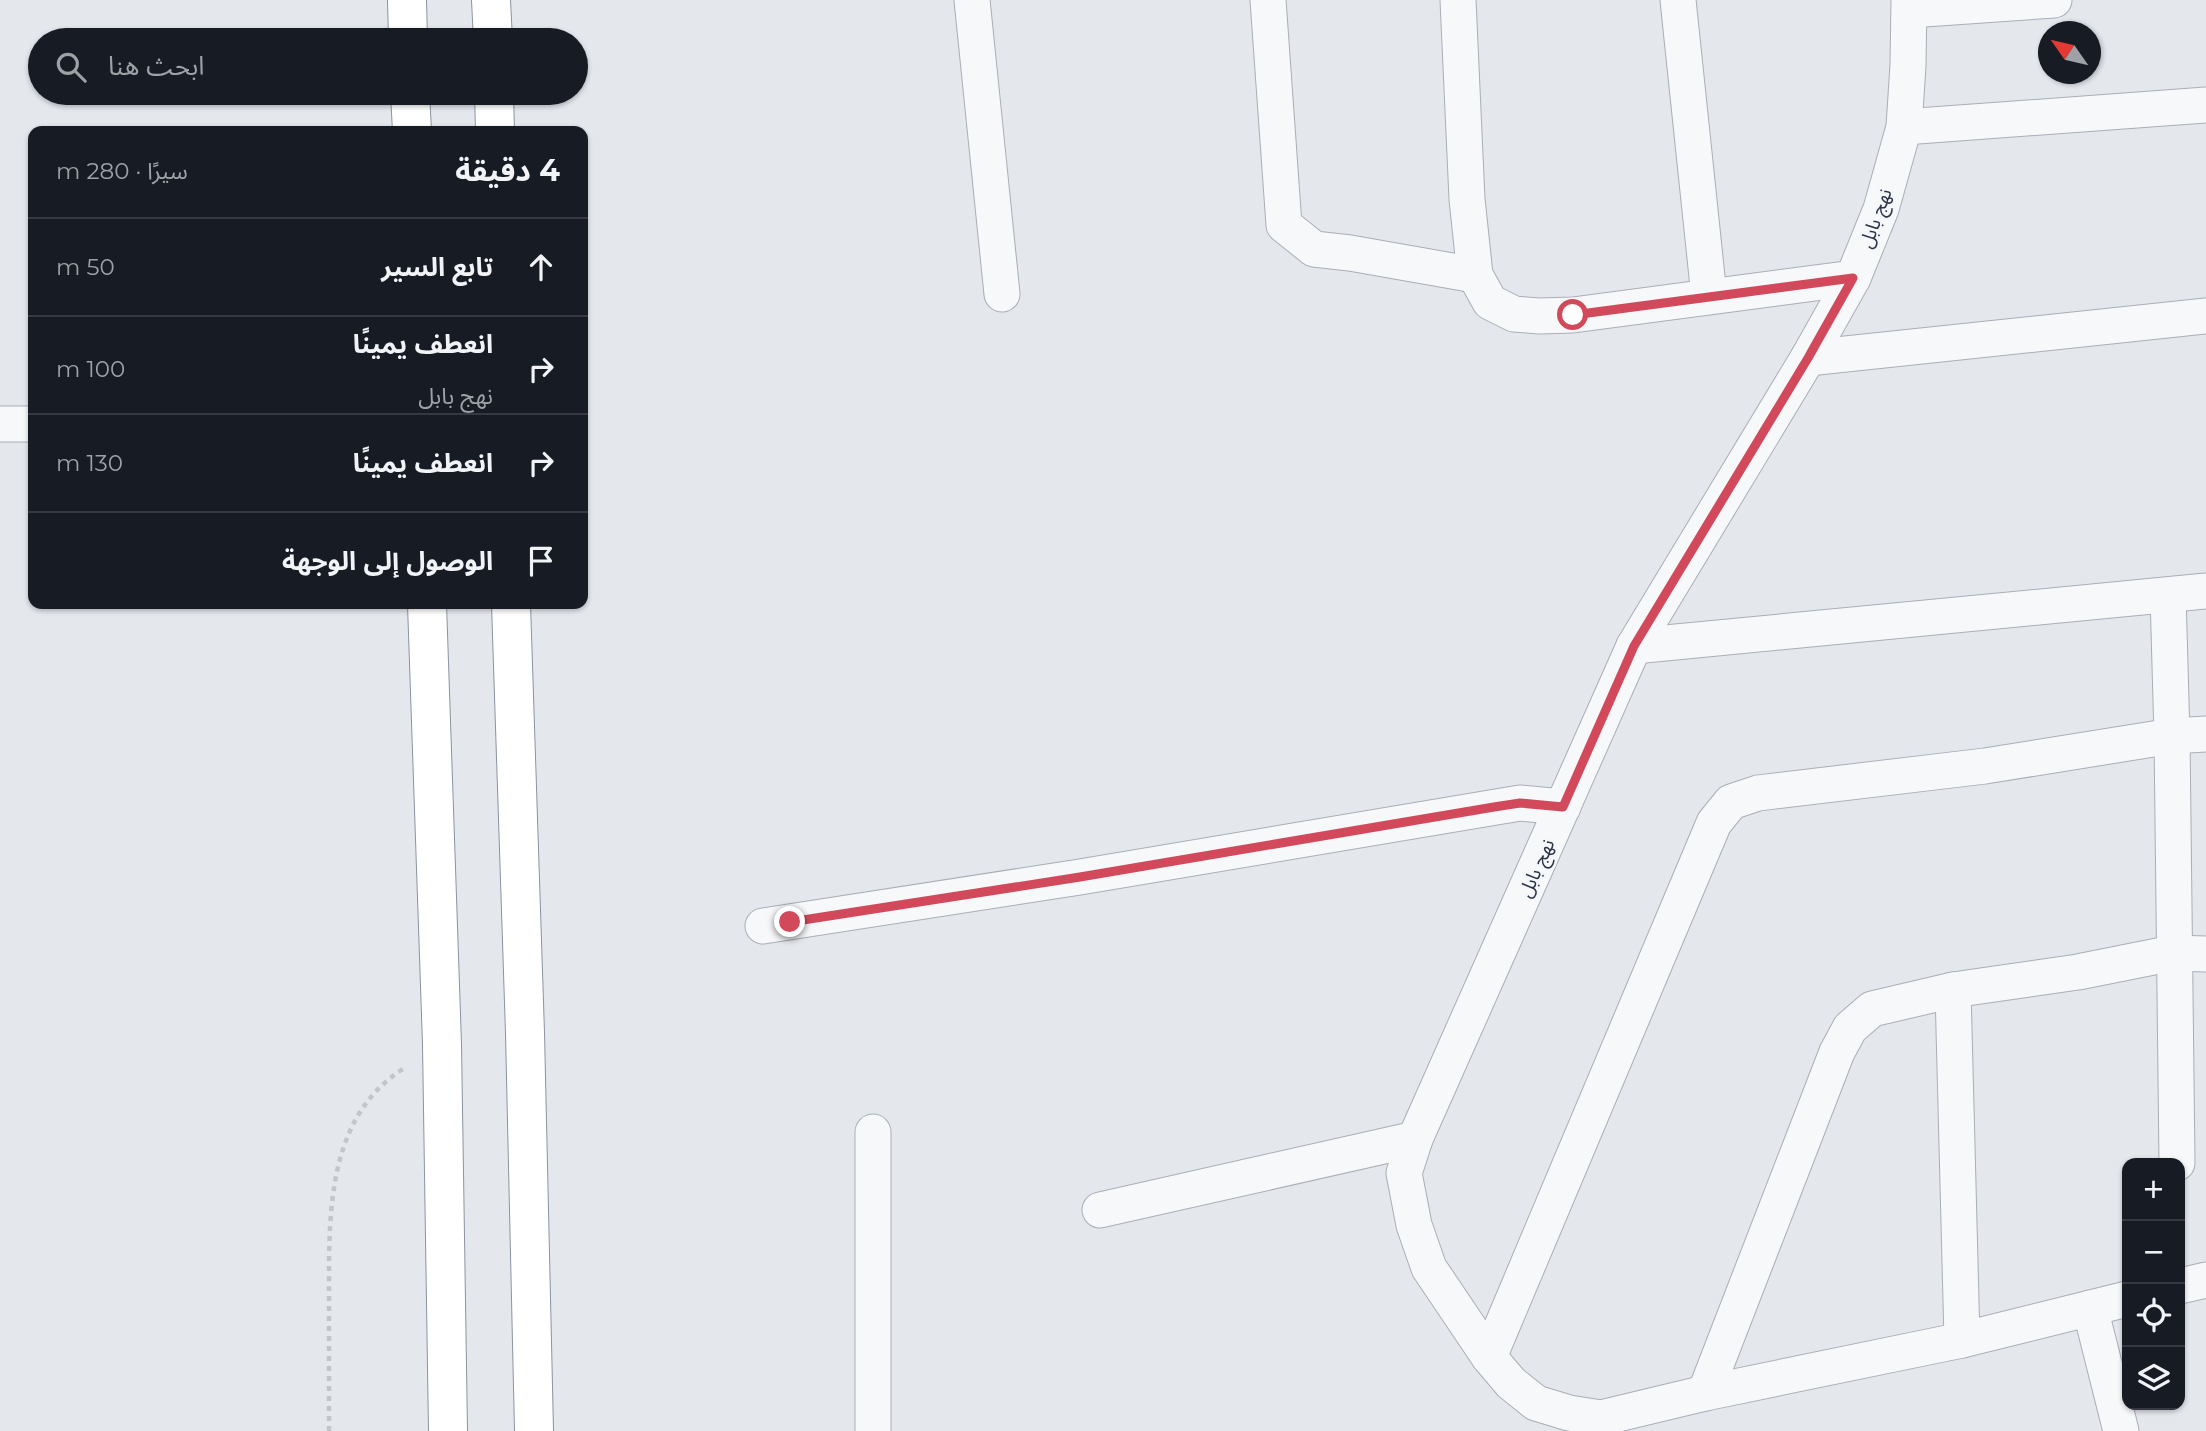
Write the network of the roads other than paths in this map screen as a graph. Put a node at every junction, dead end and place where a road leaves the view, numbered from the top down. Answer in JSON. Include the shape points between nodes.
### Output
{"nodes":[{"id":1,"x":407,"y":0,"type":"edge"},
{"id":2,"x":491,"y":0,"type":"edge"},
{"id":3,"x":972,"y":0,"type":"edge"},
{"id":4,"x":1268,"y":0,"type":"edge"},
{"id":5,"x":1458,"y":0,"type":"edge"},
{"id":6,"x":1678,"y":0,"type":"edge"},
{"id":7,"x":2054,"y":0,"type":"edge"},
{"id":8,"x":1909,"y":5,"type":"edge"},
{"id":9,"x":408,"y":28,"type":"edge"},
{"id":10,"x":492,"y":28,"type":"edge"},
{"id":11,"x":410,"y":105,"type":"edge"},
{"id":12,"x":494,"y":105,"type":"edge"},
{"id":13,"x":2206,"y":105,"type":"edge"},
{"id":14,"x":411,"y":126,"type":"edge"},
{"id":15,"x":495,"y":126,"type":"edge"},
{"id":16,"x":1904,"y":127,"type":"junction"},
{"id":17,"x":1475,"y":275,"type":"junction"},
{"id":18,"x":1853,"y":278,"type":"junction"},
{"id":19,"x":1002,"y":294,"type":"dead end"},
{"id":20,"x":1709,"y":296,"type":"junction"},
{"id":21,"x":2206,"y":316,"type":"edge"},
{"id":22,"x":1808,"y":358,"type":"junction"},
{"id":23,"x":0,"y":424,"type":"edge"},
{"id":24,"x":28,"y":424,"type":"edge"},
{"id":25,"x":2206,"y":591,"type":"edge"},
{"id":26,"x":2168,"y":595,"type":"junction"},
{"id":27,"x":427,"y":609,"type":"edge"},
{"id":28,"x":511,"y":609,"type":"edge"},
{"id":29,"x":1634,"y":646,"type":"junction"},
{"id":30,"x":2206,"y":734,"type":"edge"},
{"id":31,"x":2172,"y":736,"type":"junction"},
{"id":32,"x":1563,"y":807,"type":"junction"},
{"id":33,"x":763,"y":926,"type":"dead end"},
{"id":34,"x":2190,"y":953,"type":"edge"},
{"id":35,"x":1953,"y":990,"type":"junction"},
{"id":36,"x":873,"y":1132,"type":"dead end"},
{"id":37,"x":1415,"y":1139,"type":"junction"},
{"id":38,"x":2176,"y":1158,"type":"edge"},
{"id":39,"x":1100,"y":1210,"type":"dead end"},
{"id":40,"x":2206,"y":1280,"type":"edge"},
{"id":41,"x":2185,"y":1285,"type":"edge"},
{"id":42,"x":2122,"y":1300,"type":"edge"},
{"id":43,"x":2090,"y":1308,"type":"junction"},
{"id":44,"x":1962,"y":1340,"type":"junction"},
{"id":45,"x":1489,"y":1357,"type":"junction"},
{"id":46,"x":1705,"y":1393,"type":"junction"},
{"id":47,"x":448,"y":1431,"type":"edge"},
{"id":48,"x":534,"y":1431,"type":"edge"},
{"id":49,"x":873,"y":1431,"type":"edge"},
{"id":50,"x":2121,"y":1431,"type":"edge"}],
"edges":[{"from":1,"to":9,"type":"highway"},
{"from":2,"to":10,"type":"highway"},
{"from":3,"to":19,"type":"street"},
{"from":4,"to":17,"type":"street","via":[[1284,225],[1314,249]]},
{"from":5,"to":17,"type":"street"},
{"from":6,"to":20,"type":"street"},
{"from":7,"to":8,"type":"street"},
{"from":8,"to":16,"type":"street","name":"نهج بابل"},
{"from":11,"to":14,"type":"highway"},
{"from":12,"to":15,"type":"highway"},
{"from":13,"to":16,"type":"street"},
{"from":16,"to":18,"type":"street","name":"نهج بابل","via":[[1881,209]]},
{"from":17,"to":20,"type":"street","via":[[1490,302],[1514,314],[1573,315]]},
{"from":18,"to":20,"type":"street"},
{"from":18,"to":22,"type":"street","name":"نهج بابل"},
{"from":21,"to":22,"type":"street"},
{"from":22,"to":29,"type":"street","name":"نهج بابل"},
{"from":23,"to":24,"type":"street"},
{"from":25,"to":26,"type":"street"},
{"from":26,"to":29,"type":"street"},
{"from":26,"to":31,"type":"street"},
{"from":27,"to":47,"type":"highway","via":[[442,1044]]},
{"from":28,"to":48,"type":"highway"},
{"from":29,"to":32,"type":"street","name":"نهج بابل"},
{"from":30,"to":31,"type":"street"},
{"from":31,"to":34,"type":"street"},
{"from":31,"to":45,"type":"street","via":[[1985,766],[1758,793],[1731,802],[1714,823]]},
{"from":32,"to":33,"type":"street","via":[[1520,803]]},
{"from":32,"to":37,"type":"street","name":"نهج بابل"},
{"from":34,"to":35,"type":"street"},
{"from":34,"to":38,"type":"street"},
{"from":35,"to":44,"type":"street"},
{"from":35,"to":46,"type":"street","via":[[1871,1009],[1850,1028]]},
{"from":36,"to":49,"type":"street"},
{"from":37,"to":39,"type":"street"},
{"from":37,"to":45,"type":"street","name":"نهج بابل","via":[[1404,1173],[1414,1225],[1429,1268]]},
{"from":40,"to":41,"type":"street"},
{"from":42,"to":43,"type":"street","name":"نهج بابل"},
{"from":43,"to":44,"type":"street","name":"نهج بابل"},
{"from":43,"to":50,"type":"street"},
{"from":44,"to":46,"type":"street","name":"نهج بابل"},
{"from":45,"to":46,"type":"street","name":"نهج بابل","via":[[1536,1403],[1569,1413],[1601,1418]]}]}
